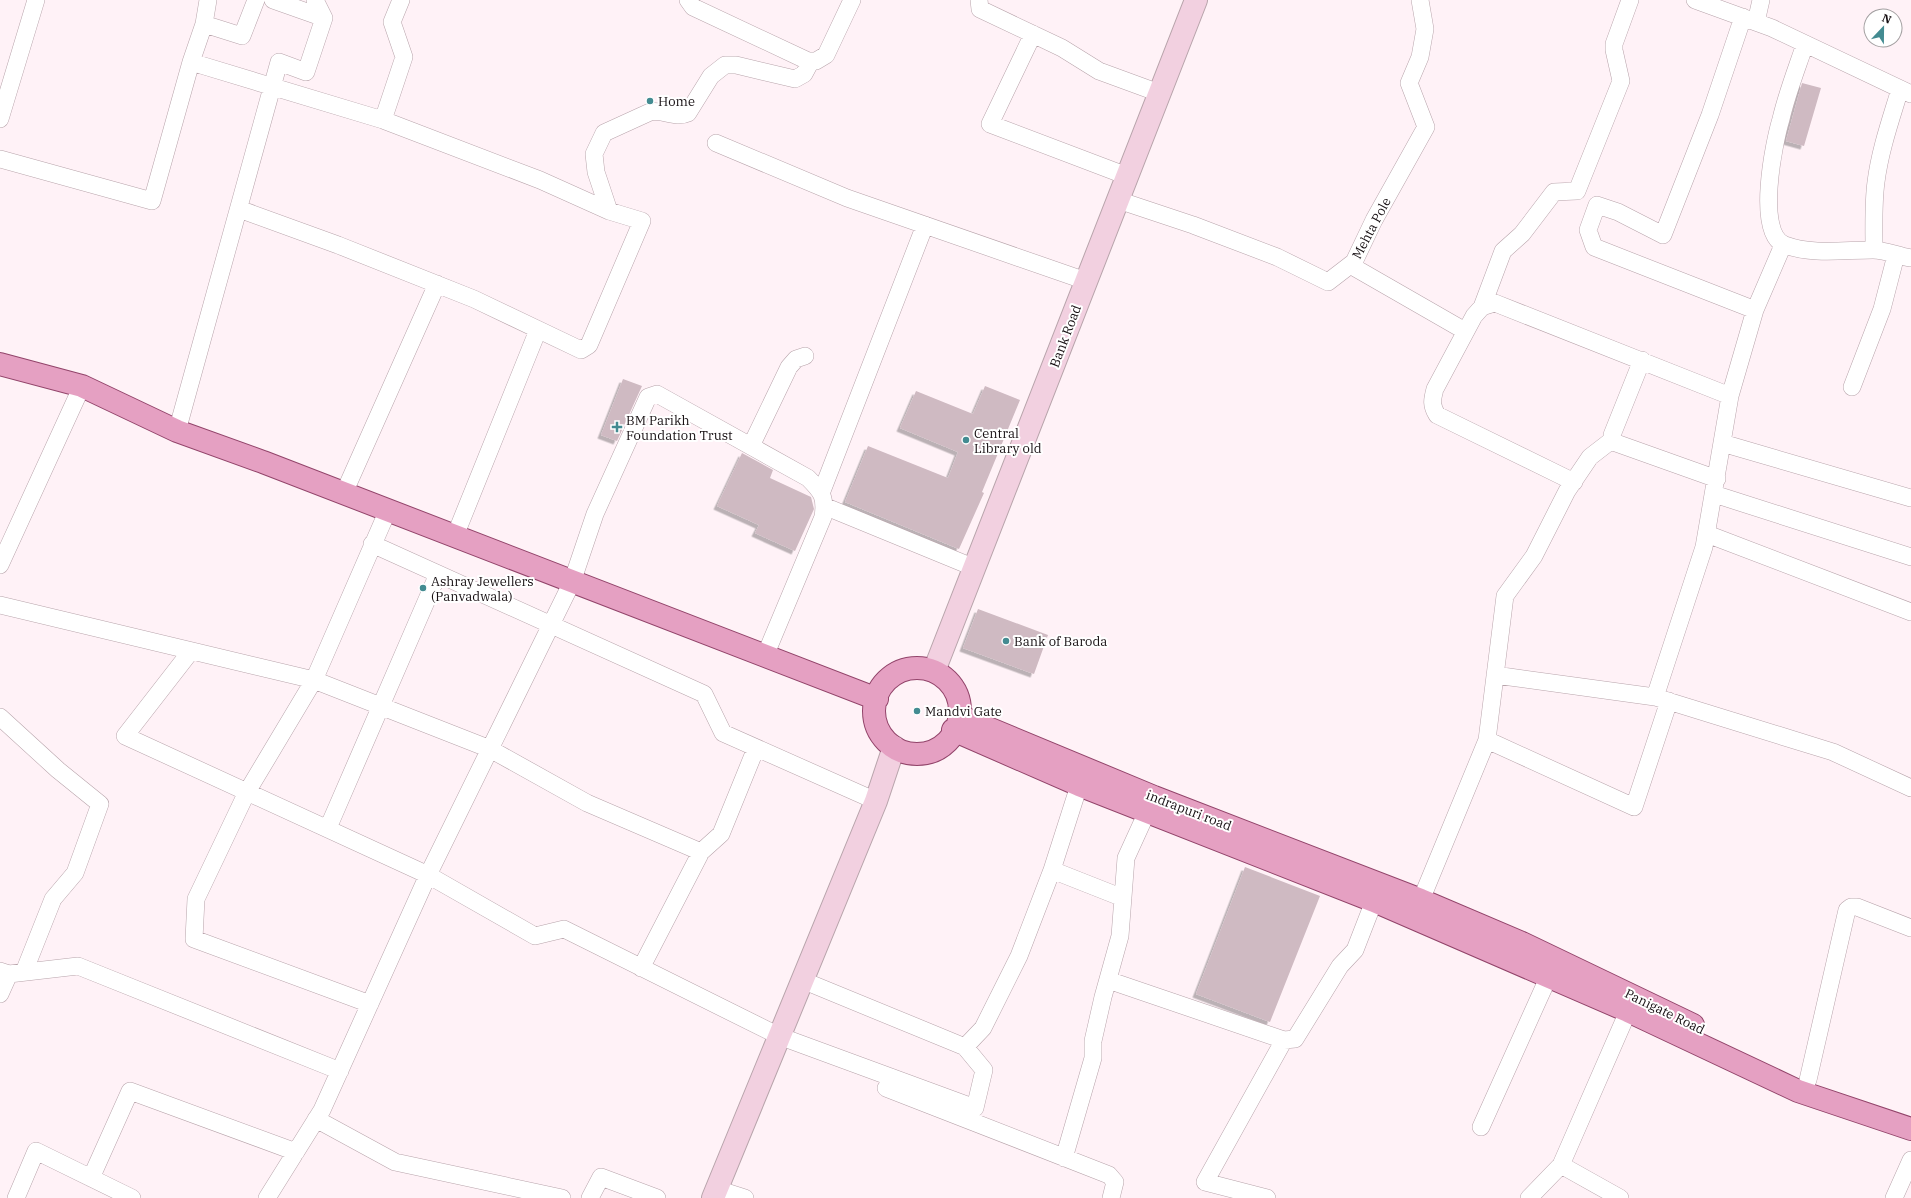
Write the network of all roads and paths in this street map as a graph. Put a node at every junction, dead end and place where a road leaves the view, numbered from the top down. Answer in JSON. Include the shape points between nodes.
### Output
{"nodes":[{"id":1,"x":36,"y":0,"type":"edge"},
{"id":2,"x":208,"y":0,"type":"edge"},
{"id":3,"x":256,"y":0,"type":"edge"},
{"id":4,"x":273,"y":0,"type":"edge"},
{"id":5,"x":315,"y":0,"type":"edge"},
{"id":6,"x":401,"y":0,"type":"edge"},
{"id":7,"x":688,"y":0,"type":"edge"},
{"id":8,"x":852,"y":0,"type":"edge"},
{"id":9,"x":979,"y":0,"type":"edge"},
{"id":10,"x":1196,"y":0,"type":"edge"},
{"id":11,"x":1420,"y":0,"type":"edge"},
{"id":12,"x":1630,"y":0,"type":"edge"},
{"id":13,"x":1695,"y":0,"type":"edge"},
{"id":14,"x":1761,"y":0,"type":"edge"},
{"id":15,"x":324,"y":18,"type":"junction"},
{"id":16,"x":1749,"y":20,"type":"junction"},
{"id":17,"x":204,"y":24,"type":"junction"},
{"id":18,"x":1033,"y":34,"type":"junction"},
{"id":19,"x":1805,"y":44,"type":"junction"},
{"id":20,"x":811,"y":61,"type":"junction"},
{"id":21,"x":191,"y":62,"type":"junction"},
{"id":22,"x":272,"y":85,"type":"junction"},
{"id":23,"x":1906,"y":91,"type":"edge"},
{"id":24,"x":1160,"y":93,"type":"junction"},
{"id":25,"x":0,"y":119,"type":"edge"},
{"id":26,"x":383,"y":120,"type":"junction"},
{"id":27,"x":716,"y":143,"type":"dead end"},
{"id":28,"x":0,"y":159,"type":"edge"},
{"id":29,"x":1127,"y":176,"type":"junction"},
{"id":30,"x":1118,"y":200,"type":"junction"},
{"id":31,"x":239,"y":209,"type":"junction"},
{"id":32,"x":610,"y":211,"type":"junction"},
{"id":33,"x":925,"y":225,"type":"junction"},
{"id":34,"x":1783,"y":245,"type":"junction"},
{"id":35,"x":1874,"y":250,"type":"junction"},
{"id":36,"x":1903,"y":256,"type":"edge"},
{"id":37,"x":1350,"y":265,"type":"junction"},
{"id":38,"x":1086,"y":281,"type":"junction"},
{"id":39,"x":437,"y":284,"type":"junction"},
{"id":40,"x":1482,"y":307,"type":"junction"},
{"id":41,"x":1755,"y":310,"type":"junction"},
{"id":42,"x":538,"y":330,"type":"junction"},
{"id":43,"x":1465,"y":331,"type":"junction"},
{"id":44,"x":805,"y":356,"type":"dead end"},
{"id":45,"x":1642,"y":360,"type":"junction"},
{"id":46,"x":0,"y":364,"type":"edge"},
{"id":47,"x":82,"y":386,"type":"junction"},
{"id":48,"x":1852,"y":388,"type":"dead end"},
{"id":49,"x":1730,"y":396,"type":"junction"},
{"id":50,"x":177,"y":431,"type":"junction"},
{"id":51,"x":1612,"y":440,"type":"junction"},
{"id":52,"x":1722,"y":444,"type":"junction"},
{"id":53,"x":751,"y":446,"type":"junction"},
{"id":54,"x":1574,"y":482,"type":"junction"},
{"id":55,"x":1716,"y":487,"type":"junction"},
{"id":56,"x":344,"y":493,"type":"junction"},
{"id":57,"x":1911,"y":498,"type":"edge"},
{"id":58,"x":823,"y":499,"type":"junction"},
{"id":59,"x":388,"y":510,"type":"junction"},
{"id":60,"x":1706,"y":534,"type":"junction"},
{"id":61,"x":455,"y":536,"type":"junction"},
{"id":62,"x":372,"y":544,"type":"junction"},
{"id":63,"x":1911,"y":557,"type":"edge"},
{"id":64,"x":0,"y":565,"type":"edge"},
{"id":65,"x":975,"y":568,"type":"junction"},
{"id":66,"x":438,"y":574,"type":"junction"},
{"id":67,"x":572,"y":582,"type":"junction"},
{"id":68,"x":0,"y":605,"type":"edge"},
{"id":69,"x":1911,"y":612,"type":"edge"},
{"id":70,"x":551,"y":624,"type":"junction"},
{"id":71,"x":191,"y":651,"type":"junction"},
{"id":72,"x":765,"y":656,"type":"junction"},
{"id":73,"x":934,"y":672,"type":"junction"},
{"id":74,"x":1495,"y":675,"type":"junction"},
{"id":75,"x":314,"y":680,"type":"junction"},
{"id":76,"x":1662,"y":699,"type":"junction"},
{"id":77,"x":877,"y":700,"type":"junction"},
{"id":78,"x":381,"y":706,"type":"junction"},
{"id":79,"x":0,"y":717,"type":"edge"},
{"id":80,"x":956,"y":723,"type":"junction"},
{"id":81,"x":1487,"y":740,"type":"junction"},
{"id":82,"x":894,"y":747,"type":"junction"},
{"id":83,"x":756,"y":748,"type":"junction"},
{"id":84,"x":490,"y":749,"type":"junction"},
{"id":85,"x":1081,"y":777,"type":"junction"},
{"id":86,"x":1911,"y":788,"type":"edge"},
{"id":87,"x":247,"y":792,"type":"junction"},
{"id":88,"x":876,"y":801,"type":"junction"},
{"id":89,"x":1150,"y":805,"type":"junction"},
{"id":90,"x":328,"y":828,"type":"junction"},
{"id":91,"x":701,"y":852,"type":"junction"},
{"id":92,"x":1052,"y":870,"type":"junction"},
{"id":93,"x":428,"y":875,"type":"junction"},
{"id":94,"x":1123,"y":898,"type":"junction"},
{"id":95,"x":1421,"y":900,"type":"junction"},
{"id":96,"x":1374,"y":901,"type":"junction"},
{"id":97,"x":1911,"y":928,"type":"edge"},
{"id":98,"x":641,"y":968,"type":"junction"},
{"id":99,"x":1553,"y":968,"type":"junction"},
{"id":100,"x":11,"y":972,"type":"edge"},
{"id":101,"x":802,"y":980,"type":"junction"},
{"id":102,"x":1108,"y":980,"type":"junction"},
{"id":103,"x":0,"y":994,"type":"edge"},
{"id":104,"x":370,"y":1004,"type":"junction"},
{"id":105,"x":1631,"y":1004,"type":"junction"},
{"id":106,"x":778,"y":1040,"type":"junction"},
{"id":107,"x":1284,"y":1040,"type":"junction"},
{"id":108,"x":965,"y":1047,"type":"junction"},
{"id":109,"x":340,"y":1071,"type":"junction"},
{"id":110,"x":1808,"y":1080,"type":"junction"},
{"id":111,"x":1911,"y":1116,"type":"edge"},
{"id":112,"x":316,"y":1119,"type":"junction"},
{"id":113,"x":1482,"y":1127,"type":"dead end"},
{"id":114,"x":1911,"y":1130,"type":"edge"},
{"id":115,"x":296,"y":1152,"type":"junction"},
{"id":116,"x":1064,"y":1158,"type":"junction"},
{"id":117,"x":1911,"y":1160,"type":"edge"},
{"id":118,"x":1561,"y":1166,"type":"junction"},
{"id":119,"x":91,"y":1178,"type":"junction"},
{"id":120,"x":715,"y":1193,"type":"edge"},
{"id":121,"x":16,"y":1198,"type":"edge"},
{"id":122,"x":132,"y":1198,"type":"edge"},
{"id":123,"x":267,"y":1198,"type":"edge"},
{"id":124,"x":562,"y":1198,"type":"edge"},
{"id":125,"x":590,"y":1198,"type":"edge"},
{"id":126,"x":657,"y":1198,"type":"edge"},
{"id":127,"x":745,"y":1198,"type":"edge"},
{"id":128,"x":1111,"y":1198,"type":"edge"},
{"id":129,"x":1267,"y":1198,"type":"edge"},
{"id":130,"x":1529,"y":1198,"type":"edge"},
{"id":131,"x":1620,"y":1198,"type":"edge"},
{"id":132,"x":1894,"y":1198,"type":"edge"}],
"edges":[{"from":1,"to":25,"type":"street"},
{"from":2,"to":17,"type":"street"},
{"from":3,"to":17,"type":"street","via":[[242,36]]},
{"from":4,"to":15,"type":"street"},
{"from":5,"to":15,"type":"street"},
{"from":6,"to":26,"type":"street","via":[[392,22],[404,56]]},
{"from":7,"to":20,"type":"street","via":[[693,8]]},
{"from":8,"to":20,"type":"street","via":[[826,55]]},
{"from":9,"to":18,"type":"street","via":[[980,9]]},
{"from":10,"to":24,"type":"main road","name":"Bank Road"},
{"from":11,"to":37,"type":"street","name":"Mehta Pole","via":[[1424,30],[1420,57],[1409,83],[1426,128],[1374,220],[1354,262]]},
{"from":12,"to":40,"type":"street","via":[[1614,44],[1621,81],[1578,191],[1554,192],[1522,234],[1503,251]]},
{"from":13,"to":16,"type":"street"},
{"from":14,"to":16,"type":"street"},
{"from":15,"to":22,"type":"street","via":[[306,72],[279,62]]},
{"from":16,"to":19,"type":"street"},
{"from":16,"to":41,"type":"street","via":[[1663,235],[1618,212],[1596,205],[1588,230],[1594,247]]},
{"from":17,"to":21,"type":"street"},
{"from":18,"to":24,"type":"street","via":[[1099,71]]},
{"from":18,"to":29,"type":"street","via":[[990,124]]},
{"from":19,"to":23,"type":"street"},
{"from":19,"to":34,"type":"street","via":[[1780,119],[1768,195],[1770,224]]},
{"from":20,"to":32,"type":"street","via":[[804,74],[795,79],[736,65],[725,65],[711,76],[688,113],[682,116],[657,110],[604,133],[594,154],[596,172]]},
{"from":21,"to":22,"type":"street"},
{"from":21,"to":28,"type":"street","via":[[152,201]]},
{"from":22,"to":26,"type":"street"},
{"from":22,"to":31,"type":"street"},
{"from":23,"to":35,"type":"street","via":[[1885,142],[1876,180],[1873,214]]},
{"from":24,"to":29,"type":"main road","name":"Bank Road"},
{"from":26,"to":32,"type":"street","via":[[540,180]]},
{"from":27,"to":33,"type":"street","via":[[847,198]]},
{"from":29,"to":30,"type":"main road","name":"Bank Road"},
{"from":30,"to":37,"type":"street","name":"Mehta Pole","via":[[1277,257],[1328,282]]},
{"from":30,"to":38,"type":"main road","name":"Bank Road"},
{"from":31,"to":39,"type":"street"},
{"from":31,"to":50,"type":"street"},
{"from":32,"to":42,"type":"street","via":[[642,221],[589,345],[581,350]]},
{"from":33,"to":38,"type":"street"},
{"from":33,"to":58,"type":"street"},
{"from":34,"to":35,"type":"street","via":[[1802,250]]},
{"from":34,"to":41,"type":"street"},
{"from":35,"to":36,"type":"street"},
{"from":36,"to":48,"type":"street"},
{"from":37,"to":43,"type":"street"},
{"from":38,"to":65,"type":"main road","name":"Bank Road"},
{"from":39,"to":42,"type":"street"},
{"from":39,"to":56,"type":"street"},
{"from":40,"to":43,"type":"street"},
{"from":40,"to":45,"type":"street","via":[[1495,303]]},
{"from":41,"to":49,"type":"street"},
{"from":42,"to":61,"type":"street"},
{"from":43,"to":54,"type":"street","via":[[1435,389],[1432,400],[1437,415]]},
{"from":44,"to":53,"type":"street","via":[[796,359],[789,367]]},
{"from":45,"to":49,"type":"street"},
{"from":45,"to":51,"type":"street"},
{"from":46,"to":47,"type":"main road"},
{"from":47,"to":50,"type":"main road"},
{"from":47,"to":64,"type":"street"},
{"from":49,"to":52,"type":"street"},
{"from":50,"to":56,"type":"main road"},
{"from":51,"to":54,"type":"street","via":[[1590,456]]},
{"from":51,"to":55,"type":"street"},
{"from":52,"to":55,"type":"street"},
{"from":52,"to":57,"type":"street"},
{"from":53,"to":58,"type":"street","via":[[808,478]]},
{"from":53,"to":67,"type":"street","via":[[657,394],[648,397],[595,514]]},
{"from":54,"to":74,"type":"street","via":[[1534,556],[1505,596]]},
{"from":55,"to":60,"type":"street"},
{"from":55,"to":63,"type":"street"},
{"from":56,"to":59,"type":"main road"},
{"from":58,"to":65,"type":"street"},
{"from":58,"to":72,"type":"street","via":[[823,517]]},
{"from":59,"to":61,"type":"main road"},
{"from":59,"to":62,"type":"street"},
{"from":60,"to":69,"type":"street"},
{"from":60,"to":76,"type":"street"},
{"from":61,"to":67,"type":"main road"},
{"from":62,"to":66,"type":"street"},
{"from":62,"to":75,"type":"street"},
{"from":65,"to":73,"type":"main road","name":"Bank Road"},
{"from":66,"to":70,"type":"street"},
{"from":66,"to":78,"type":"street"},
{"from":67,"to":70,"type":"street"},
{"from":67,"to":72,"type":"main road"},
{"from":68,"to":71,"type":"street"},
{"from":70,"to":83,"type":"street","via":[[704,694],[723,733]]},
{"from":70,"to":84,"type":"street"},
{"from":71,"to":75,"type":"street"},
{"from":71,"to":87,"type":"street","via":[[125,736]]},
{"from":72,"to":77,"type":"main road"},
{"from":73,"to":77,"type":"main road","via":[[921,668],[895,674],[884,682],[877,694]]},
{"from":73,"to":80,"type":"main road","via":[[946,679],[954,690],[961,707]]},
{"from":74,"to":76,"type":"street"},
{"from":74,"to":81,"type":"street"},
{"from":75,"to":78,"type":"street"},
{"from":75,"to":87,"type":"street"},
{"from":76,"to":81,"type":"street","via":[[1634,807]]},
{"from":76,"to":86,"type":"street","via":[[1834,752]]},
{"from":77,"to":82,"type":"main road","via":[[874,719],[878,731],[885,741]]},
{"from":78,"to":84,"type":"street"},
{"from":78,"to":90,"type":"street"},
{"from":79,"to":100,"type":"street","via":[[100,804],[75,873],[54,899]]},
{"from":80,"to":82,"type":"main road","via":[[949,740],[930,752],[918,754]]},
{"from":80,"to":85,"type":"main road","name":"indrapuri road"},
{"from":81,"to":95,"type":"street"},
{"from":82,"to":88,"type":"main road"},
{"from":83,"to":88,"type":"street"},
{"from":83,"to":91,"type":"street","via":[[720,834]]},
{"from":84,"to":91,"type":"street","via":[[587,803]]},
{"from":84,"to":93,"type":"street"},
{"from":85,"to":89,"type":"main road","name":"indrapuri road"},
{"from":85,"to":92,"type":"street"},
{"from":87,"to":90,"type":"street"},
{"from":87,"to":104,"type":"street","via":[[196,899],[194,939]]},
{"from":88,"to":101,"type":"main road"},
{"from":89,"to":94,"type":"street","via":[[1126,858]]},
{"from":89,"to":95,"type":"main road","name":"indrapuri road"},
{"from":89,"to":96,"type":"main road"},
{"from":90,"to":93,"type":"street"},
{"from":91,"to":98,"type":"street"},
{"from":92,"to":94,"type":"street"},
{"from":92,"to":108,"type":"street","via":[[1019,956],[983,1028]]},
{"from":93,"to":98,"type":"street","via":[[535,936],[564,929]]},
{"from":93,"to":104,"type":"street"},
{"from":94,"to":102,"type":"street","via":[[1120,936]]},
{"from":95,"to":99,"type":"main road","name":"Panigate Road"},
{"from":96,"to":99,"type":"main road"},
{"from":96,"to":107,"type":"street","via":[[1355,950],[1340,966],[1295,1039]]},
{"from":97,"to":110,"type":"street","via":[[1857,907],[1846,910]]},
{"from":98,"to":106,"type":"street"},
{"from":99,"to":105,"type":"main road","name":"Panigate Road"},
{"from":99,"to":113,"type":"street"},
{"from":100,"to":103,"type":"street"},
{"from":100,"to":109,"type":"street","via":[[78,966]]},
{"from":101,"to":106,"type":"main road"},
{"from":101,"to":108,"type":"street"},
{"from":102,"to":107,"type":"street"},
{"from":102,"to":116,"type":"street","via":[[1093,1041],[1093,1058]]},
{"from":104,"to":109,"type":"street"},
{"from":105,"to":110,"type":"main road","name":"Panigate Road"},
{"from":105,"to":114,"type":"main road","via":[[1798,1091]]},
{"from":105,"to":118,"type":"street"},
{"from":106,"to":108,"type":"street","via":[[975,1108],[984,1070]]},
{"from":106,"to":116,"type":"street"},
{"from":106,"to":120,"type":"main road"},
{"from":107,"to":129,"type":"street","via":[[1206,1182]]},
{"from":109,"to":112,"type":"street"},
{"from":110,"to":111,"type":"main road","name":"Panigate Road"},
{"from":112,"to":115,"type":"street"},
{"from":112,"to":124,"type":"street","via":[[394,1162]]},
{"from":115,"to":119,"type":"street","via":[[130,1092]]},
{"from":115,"to":123,"type":"street"},
{"from":116,"to":128,"type":"street","via":[[1109,1176],[1115,1182]]},
{"from":117,"to":132,"type":"street"},
{"from":118,"to":130,"type":"street"},
{"from":118,"to":131,"type":"street"},
{"from":119,"to":121,"type":"street","via":[[36,1151]]},
{"from":119,"to":122,"type":"street"},
{"from":120,"to":127,"type":"street"},
{"from":125,"to":126,"type":"street","via":[[601,1177]]}]}
